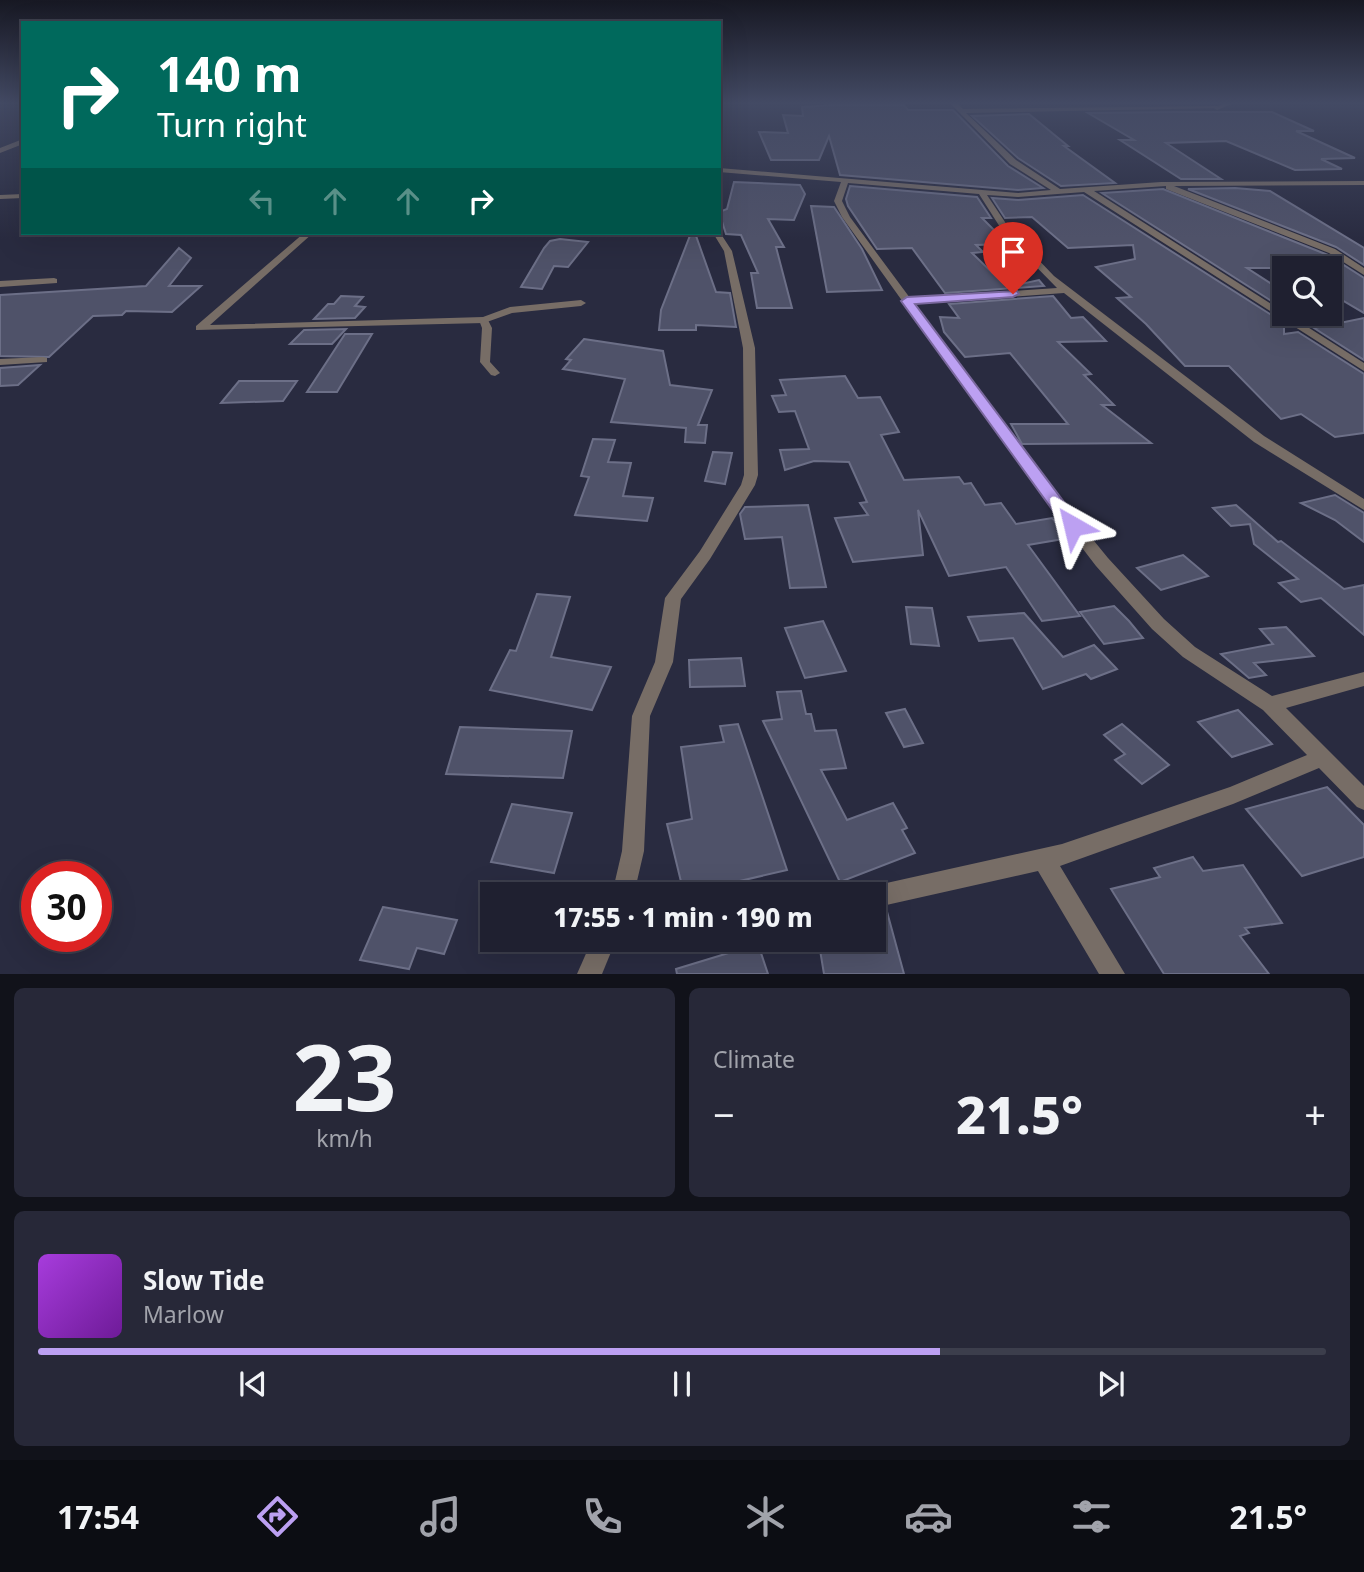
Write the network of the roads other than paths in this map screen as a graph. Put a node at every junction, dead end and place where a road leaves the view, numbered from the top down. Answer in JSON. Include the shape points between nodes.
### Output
{"nodes":[{"id":1,"x":999,"y":148,"type":"edge"},
{"id":2,"x":721,"y":171,"type":"edge"},
{"id":3,"x":845,"y":181,"type":"junction"},
{"id":4,"x":1364,"y":183,"type":"edge"},
{"id":5,"x":1161,"y":184,"type":"junction"},
{"id":6,"x":1086,"y":190,"type":"junction"},
{"id":7,"x":981,"y":191,"type":"junction"},
{"id":8,"x":1060,"y":192,"type":"junction"},
{"id":9,"x":0,"y":197,"type":"edge"},
{"id":10,"x":21,"y":197,"type":"edge"},
{"id":11,"x":307,"y":235,"type":"edge"},
{"id":12,"x":718,"y":235,"type":"edge"},
{"id":13,"x":1364,"y":272,"type":"edge"},
{"id":14,"x":54,"y":281,"type":"dead end"},
{"id":15,"x":0,"y":284,"type":"edge"},
{"id":16,"x":1067,"y":290,"type":"junction"},
{"id":17,"x":907,"y":301,"type":"junction"},
{"id":18,"x":581,"y":303,"type":"dead end"},
{"id":19,"x":484,"y":320,"type":"junction"},
{"id":20,"x":43,"y":360,"type":"dead end"},
{"id":21,"x":0,"y":362,"type":"edge"},
{"id":22,"x":1364,"y":368,"type":"edge"},
{"id":23,"x":495,"y":373,"type":"dead end"},
{"id":24,"x":1364,"y":505,"type":"edge"},
{"id":25,"x":1364,"y":679,"type":"edge"},
{"id":26,"x":1270,"y":704,"type":"junction"},
{"id":27,"x":1322,"y":758,"type":"junction"},
{"id":28,"x":1364,"y":800,"type":"edge"},
{"id":29,"x":1044,"y":860,"type":"junction"},
{"id":30,"x":626,"y":882,"type":"edge"},
{"id":31,"x":886,"y":894,"type":"edge"},
{"id":32,"x":599,"y":952,"type":"edge"},
{"id":33,"x":589,"y":974,"type":"edge"},
{"id":34,"x":1113,"y":974,"type":"edge"}],
"edges":[{"from":1,"to":8,"type":"street"},
{"from":2,"to":3,"type":"street"},
{"from":3,"to":7,"type":"street"},
{"from":3,"to":17,"type":"street","via":[[838,201],[841,209]]},
{"from":4,"to":5,"type":"street"},
{"from":5,"to":6,"type":"street"},
{"from":5,"to":13,"type":"street","via":[[1332,251]]},
{"from":6,"to":8,"type":"street"},
{"from":6,"to":22,"type":"street"},
{"from":7,"to":8,"type":"street","via":[[1018,195]]},
{"from":7,"to":16,"type":"street","via":[[1033,262]]},
{"from":9,"to":10,"type":"street"},
{"from":11,"to":19,"type":"street","via":[[200,328]]},
{"from":12,"to":30,"type":"street","via":[[728,251],[749,348],[751,475],[705,555],[673,598],[664,662],[641,716],[633,851]]},
{"from":14,"to":15,"type":"street"},
{"from":16,"to":17,"type":"street"},
{"from":16,"to":24,"type":"street","via":[[1259,439]]},
{"from":17,"to":26,"type":"street","via":[[1073,526],[1158,624],[1189,652]]},
{"from":18,"to":19,"type":"street","via":[[510,310]]},
{"from":19,"to":23,"type":"lane","via":[[485,362]]},
{"from":20,"to":21,"type":"street"},
{"from":25,"to":26,"type":"street"},
{"from":26,"to":27,"type":"street"},
{"from":27,"to":28,"type":"street"},
{"from":27,"to":29,"type":"street","via":[[1170,818]]},
{"from":29,"to":31,"type":"street"},
{"from":29,"to":34,"type":"street"},
{"from":32,"to":33,"type":"street"}]}
